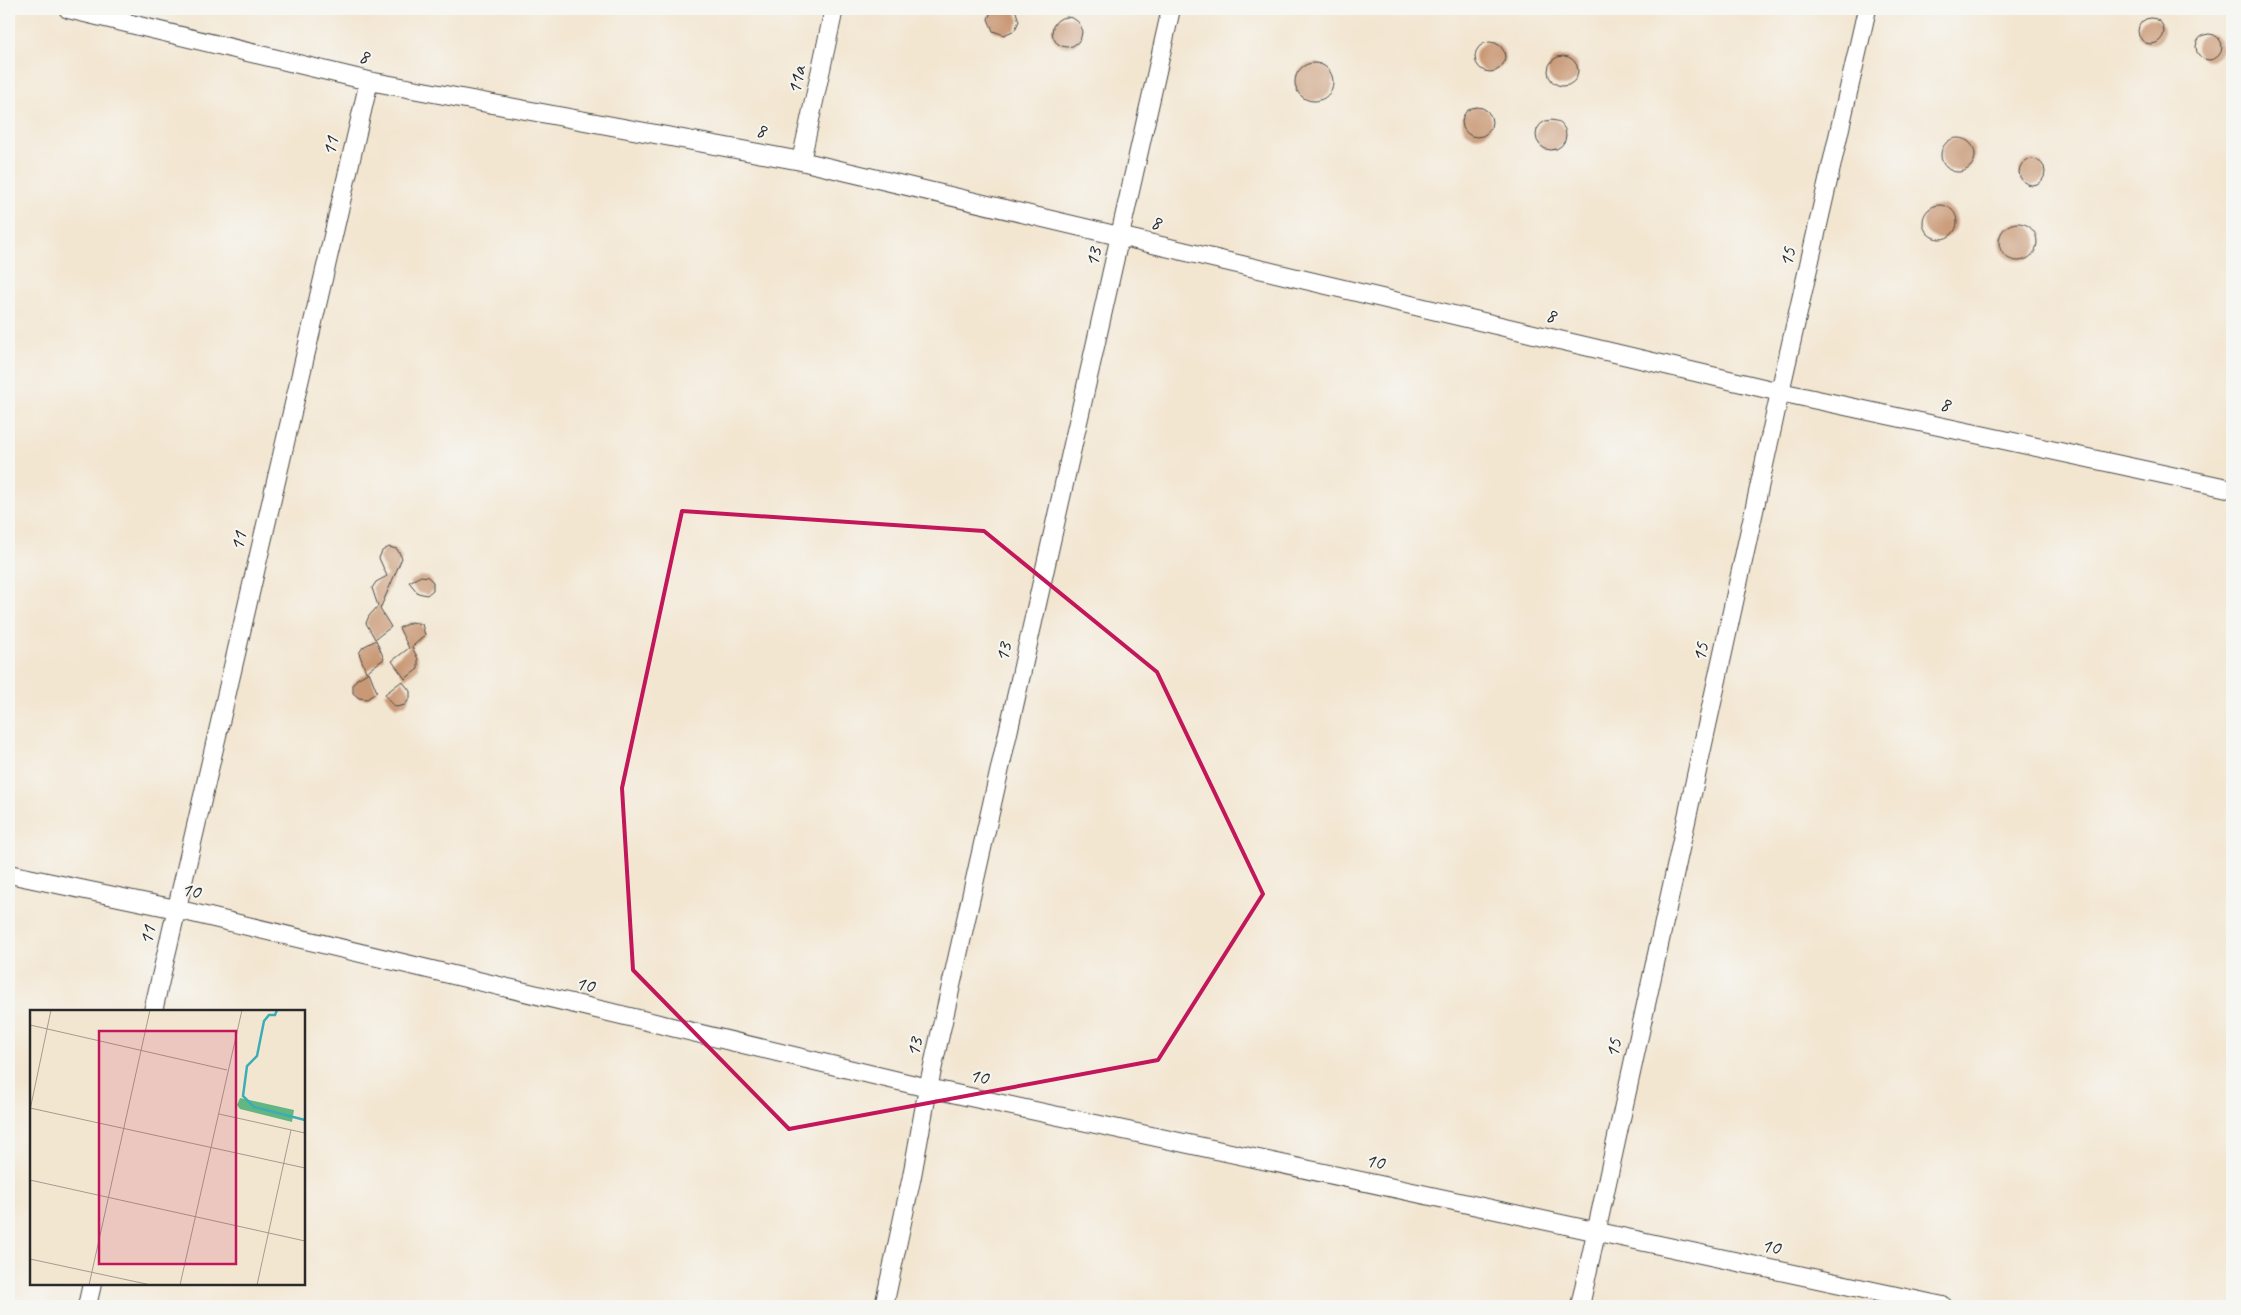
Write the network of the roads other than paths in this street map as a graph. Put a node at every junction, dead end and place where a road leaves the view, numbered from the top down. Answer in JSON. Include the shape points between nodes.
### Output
{"nodes":[{"id":1,"x":68,"y":9,"type":"edge"},
{"id":2,"x":834,"y":9,"type":"edge"},
{"id":3,"x":1171,"y":9,"type":"edge"},
{"id":4,"x":1867,"y":9,"type":"edge"},
{"id":5,"x":369,"y":80,"type":"junction"},
{"id":6,"x":801,"y":161,"type":"junction"},
{"id":7,"x":1120,"y":236,"type":"junction"},
{"id":8,"x":1780,"y":392,"type":"junction"},
{"id":9,"x":2232,"y":488,"type":"edge"},
{"id":10,"x":9,"y":874,"type":"edge"},
{"id":11,"x":176,"y":909,"type":"junction"},
{"id":12,"x":153,"y":1010,"type":"edge"},
{"id":13,"x":928,"y":1088,"type":"junction"},
{"id":14,"x":1596,"y":1231,"type":"junction"},
{"id":15,"x":92,"y":1285,"type":"edge"},
{"id":16,"x":86,"y":1306,"type":"edge"},
{"id":17,"x":884,"y":1306,"type":"edge"},
{"id":18,"x":1580,"y":1306,"type":"edge"},
{"id":19,"x":1943,"y":1306,"type":"edge"}],
"edges":[{"from":1,"to":5,"type":"lane","name":"8","number":"8"},
{"from":2,"to":6,"type":"lane","name":"11a","number":"11a"},
{"from":3,"to":7,"type":"lane","name":"13","number":"13"},
{"from":4,"to":8,"type":"lane","name":"15","number":"15"},
{"from":5,"to":6,"type":"lane","name":"8","number":"8"},
{"from":5,"to":11,"type":"lane","name":"11","number":"11"},
{"from":6,"to":7,"type":"lane","name":"8","number":"8"},
{"from":7,"to":8,"type":"lane","name":"8","number":"8"},
{"from":7,"to":13,"type":"lane","name":"13","number":"13"},
{"from":8,"to":9,"type":"lane","name":"8","number":"8"},
{"from":8,"to":14,"type":"lane","name":"15","number":"15"},
{"from":10,"to":11,"type":"lane","name":"10","number":"10"},
{"from":11,"to":12,"type":"lane","name":"11","number":"11"},
{"from":11,"to":13,"type":"lane","name":"10","number":"10"},
{"from":13,"to":14,"type":"lane","name":"10","number":"10"},
{"from":13,"to":17,"type":"lane","name":"13","number":"13"},
{"from":14,"to":18,"type":"lane","name":"15","number":"15"},
{"from":14,"to":19,"type":"lane","name":"10","number":"10"},
{"from":15,"to":16,"type":"lane"}]}
